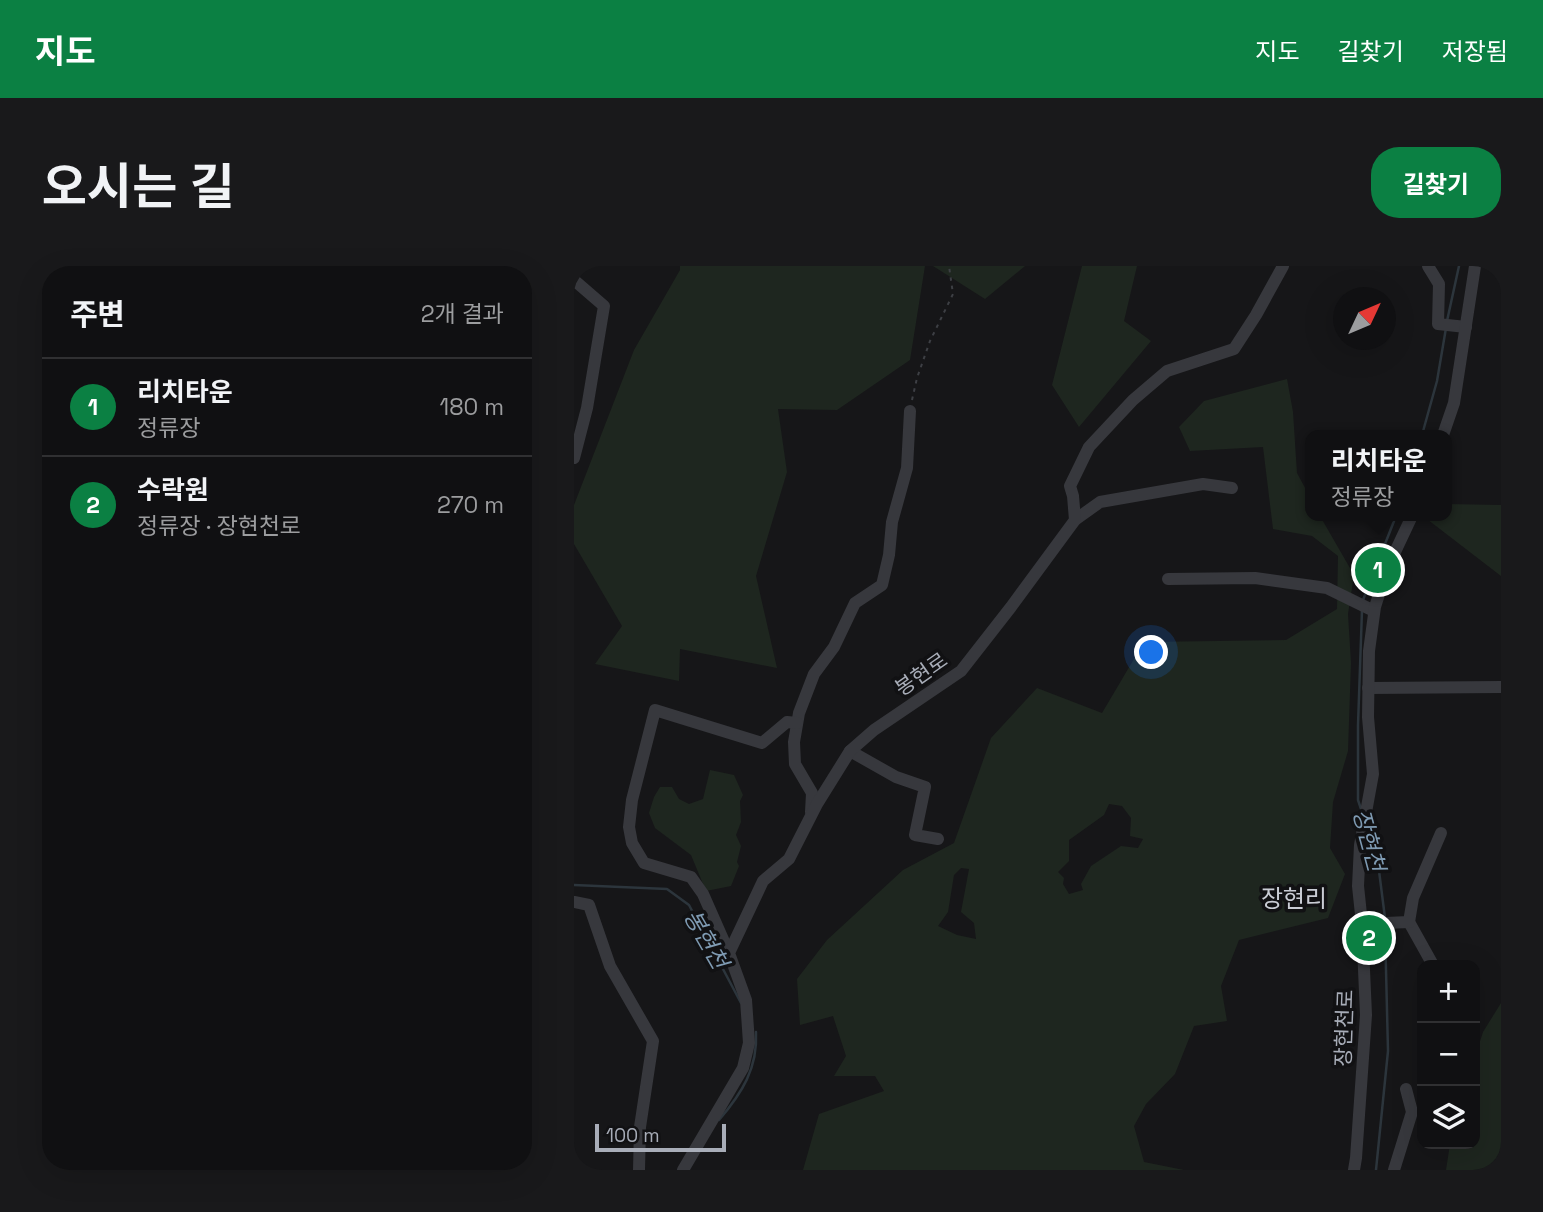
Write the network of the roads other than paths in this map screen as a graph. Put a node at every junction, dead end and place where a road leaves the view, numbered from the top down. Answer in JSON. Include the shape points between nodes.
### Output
{"nodes":[{"id":1,"x":1283,"y":266,"type":"edge"},
{"id":2,"x":1428,"y":266,"type":"edge"},
{"id":3,"x":1475,"y":266,"type":"edge"},
{"id":4,"x":574,"y":280,"type":"edge"},
{"id":5,"x":1462,"y":327,"type":"junction"},
{"id":6,"x":574,"y":401,"type":"edge"},
{"id":7,"x":587,"y":408,"type":"junction"},
{"id":8,"x":910,"y":411,"type":"road end"},
{"id":9,"x":1445,"y":430,"type":"edge"},
{"id":10,"x":574,"y":458,"type":"edge"},
{"id":11,"x":1232,"y":488,"type":"dead end"},
{"id":12,"x":1075,"y":520,"type":"junction"},
{"id":13,"x":1410,"y":521,"type":"edge"},
{"id":14,"x":1168,"y":579,"type":"dead end"},
{"id":15,"x":1366,"y":608,"type":"junction"},
{"id":16,"x":1501,"y":687,"type":"edge"},
{"id":17,"x":1368,"y":688,"type":"junction"},
{"id":18,"x":797,"y":723,"type":"junction"},
{"id":19,"x":850,"y":751,"type":"junction"},
{"id":20,"x":811,"y":819,"type":"junction"},
{"id":21,"x":1441,"y":834,"type":"dead end"},
{"id":22,"x":938,"y":839,"type":"dead end"},
{"id":23,"x":574,"y":902,"type":"edge"},
{"id":24,"x":1409,"y":922,"type":"junction"},
{"id":25,"x":1362,"y":924,"type":"junction"},
{"id":26,"x":729,"y":953,"type":"junction"},
{"id":27,"x":1430,"y":960,"type":"edge"},
{"id":28,"x":1406,"y":1089,"type":"dead end"},
{"id":29,"x":639,"y":1170,"type":"edge"},
{"id":30,"x":683,"y":1170,"type":"edge"},
{"id":31,"x":1354,"y":1170,"type":"edge"},
{"id":32,"x":1394,"y":1170,"type":"edge"}],
"edges":[{"from":1,"to":12,"type":"street","via":[[1234,349],[1167,371],[1089,447],[1070,486]]},
{"from":2,"to":5,"type":"street","via":[[1438,284],[1438,324]]},
{"from":3,"to":5,"type":"street"},
{"from":4,"to":7,"type":"street","via":[[604,306]]},
{"from":5,"to":9,"type":"street","via":[[1454,403]]},
{"from":6,"to":7,"type":"street"},
{"from":7,"to":10,"type":"street"},
{"from":8,"to":18,"type":"street","via":[[906,468],[891,522],[882,585],[855,603],[834,647],[814,674]]},
{"from":11,"to":12,"type":"street","via":[[1203,484],[1100,502]]},
{"from":12,"to":19,"type":"street","name":"봉현로","via":[[961,671]]},
{"from":13,"to":15,"type":"street","name":"장현천로"},
{"from":14,"to":15,"type":"street","via":[[1255,578],[1326,588]]},
{"from":15,"to":17,"type":"street","name":"장현천로"},
{"from":16,"to":17,"type":"street"},
{"from":17,"to":25,"type":"street","name":"장현천로","via":[[1373,774],[1360,845]]},
{"from":18,"to":20,"type":"street","via":[[795,764],[812,793]]},
{"from":18,"to":26,"type":"street","via":[[788,722],[762,743],[655,710],[632,800],[632,843],[644,863],[691,877]]},
{"from":19,"to":20,"type":"street","name":"봉현로"},
{"from":19,"to":22,"type":"street","via":[[896,777],[925,787],[915,835]]},
{"from":20,"to":26,"type":"street","name":"봉현로","via":[[789,859],[763,881]]},
{"from":21,"to":24,"type":"street","via":[[1413,898]]},
{"from":23,"to":29,"type":"street","via":[[589,905],[610,966],[653,1041],[640,1127]]},
{"from":24,"to":25,"type":"street"},
{"from":24,"to":27,"type":"street"},
{"from":25,"to":31,"type":"street","name":"장현천로","via":[[1366,1015]]},
{"from":26,"to":30,"type":"street","via":[[746,1000],[749,1043],[743,1068]]},
{"from":28,"to":32,"type":"street","via":[[1412,1112]]}]}
